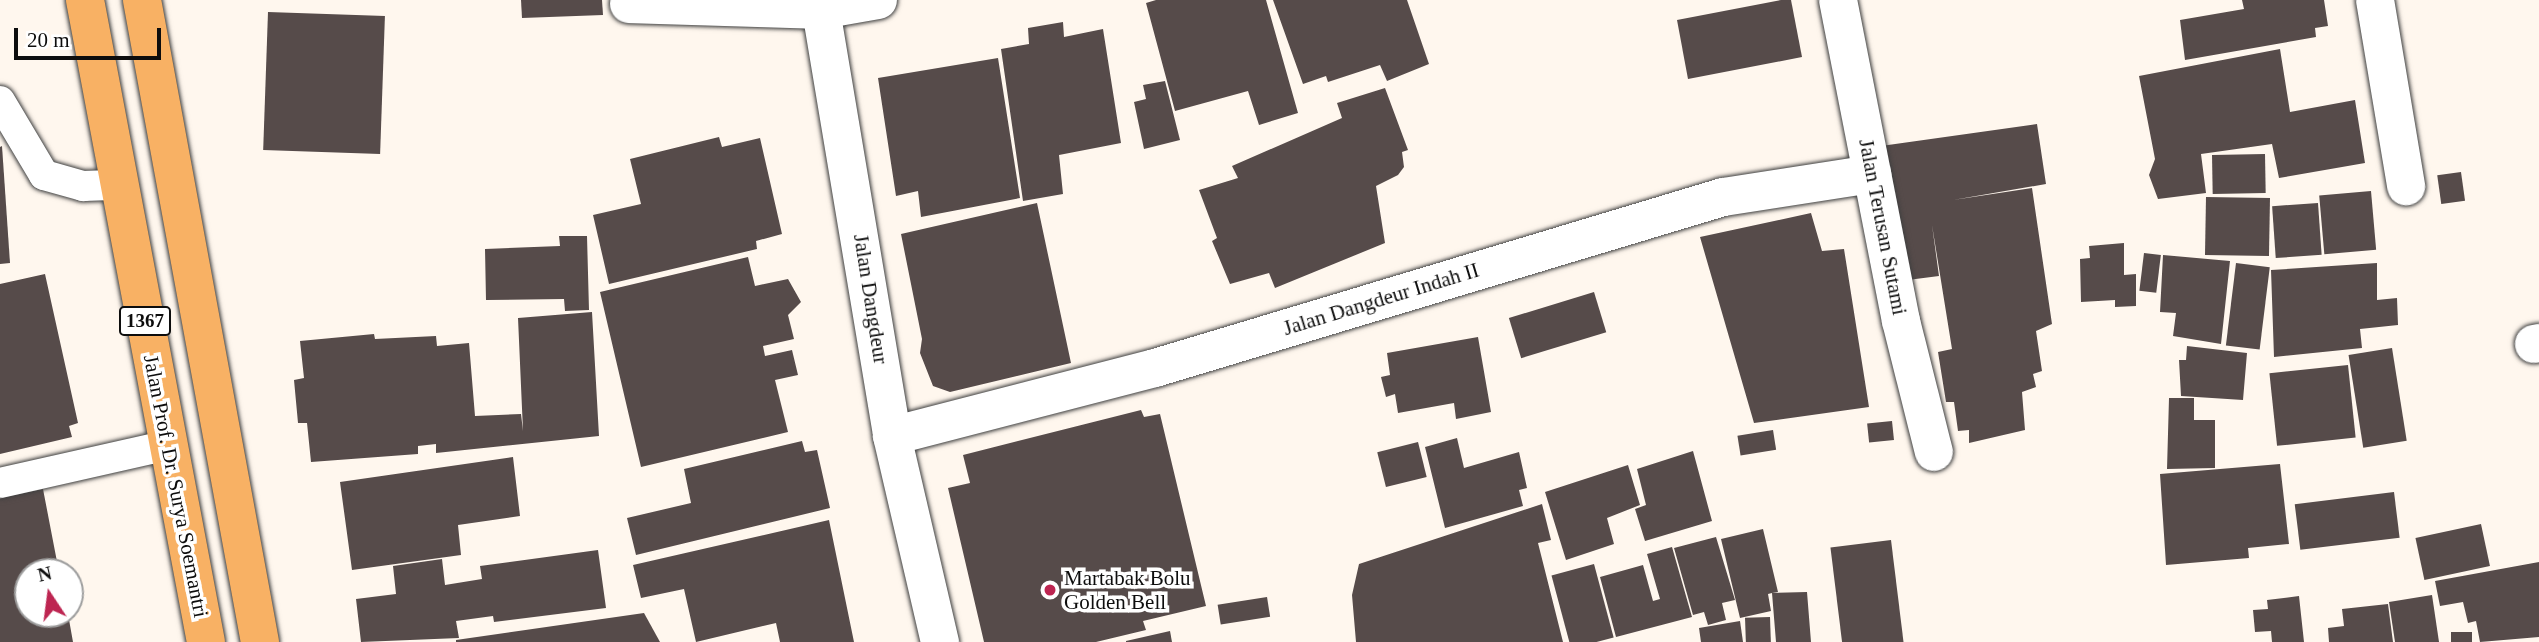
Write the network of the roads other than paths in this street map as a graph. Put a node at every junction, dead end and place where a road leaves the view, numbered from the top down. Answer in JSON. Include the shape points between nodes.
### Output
{"nodes":[{"id":1,"x":85,"y":0,"type":"edge"},
{"id":2,"x":142,"y":0,"type":"edge"},
{"id":3,"x":878,"y":0,"type":"edge"},
{"id":4,"x":1838,"y":0,"type":"edge"},
{"id":5,"x":2375,"y":0,"type":"edge"},
{"id":6,"x":629,"y":4,"type":"dead end"},
{"id":7,"x":821,"y":10,"type":"junction"},
{"id":8,"x":0,"y":101,"type":"edge"},
{"id":9,"x":1872,"y":174,"type":"junction"},
{"id":10,"x":119,"y":185,"type":"junction"},
{"id":11,"x":2406,"y":186,"type":"dead end"},
{"id":12,"x":892,"y":436,"type":"junction"},
{"id":13,"x":168,"y":445,"type":"junction"},
{"id":14,"x":1934,"y":452,"type":"dead end"},
{"id":15,"x":0,"y":482,"type":"edge"},
{"id":16,"x":261,"y":639,"type":"edge"},
{"id":17,"x":206,"y":642,"type":"edge"},
{"id":18,"x":940,"y":642,"type":"edge"}],
"edges":[{"from":1,"to":10,"type":"main road","name":"Jalan Prof. Dr. Surya Soemantri","number":"1367"},
{"from":2,"to":16,"type":"main road","number":"1367"},
{"from":3,"to":7,"type":"street"},
{"from":4,"to":9,"type":"street","name":"Jalan Terusan Sutami"},
{"from":5,"to":11,"type":"street"},
{"from":6,"to":7,"type":"street"},
{"from":7,"to":12,"type":"street","name":"Jalan Dangdeur"},
{"from":8,"to":10,"type":"lane","via":[[44,175],[83,186]]},
{"from":9,"to":12,"type":"street","name":"Jalan Dangdeur Indah II","via":[[1710,200],[1155,368]]},
{"from":9,"to":14,"type":"street","name":"Jalan Terusan Sutami","via":[[1901,321]]},
{"from":10,"to":13,"type":"main road","name":"Jalan Prof. Dr. Surya Soemantri","number":"1367"},
{"from":12,"to":18,"type":"street","name":"Jalan Dangdeur"},
{"from":13,"to":15,"type":"lane"},
{"from":13,"to":17,"type":"main road","name":"Jalan Prof. Dr. Surya Soemantri","number":"1367"}]}
